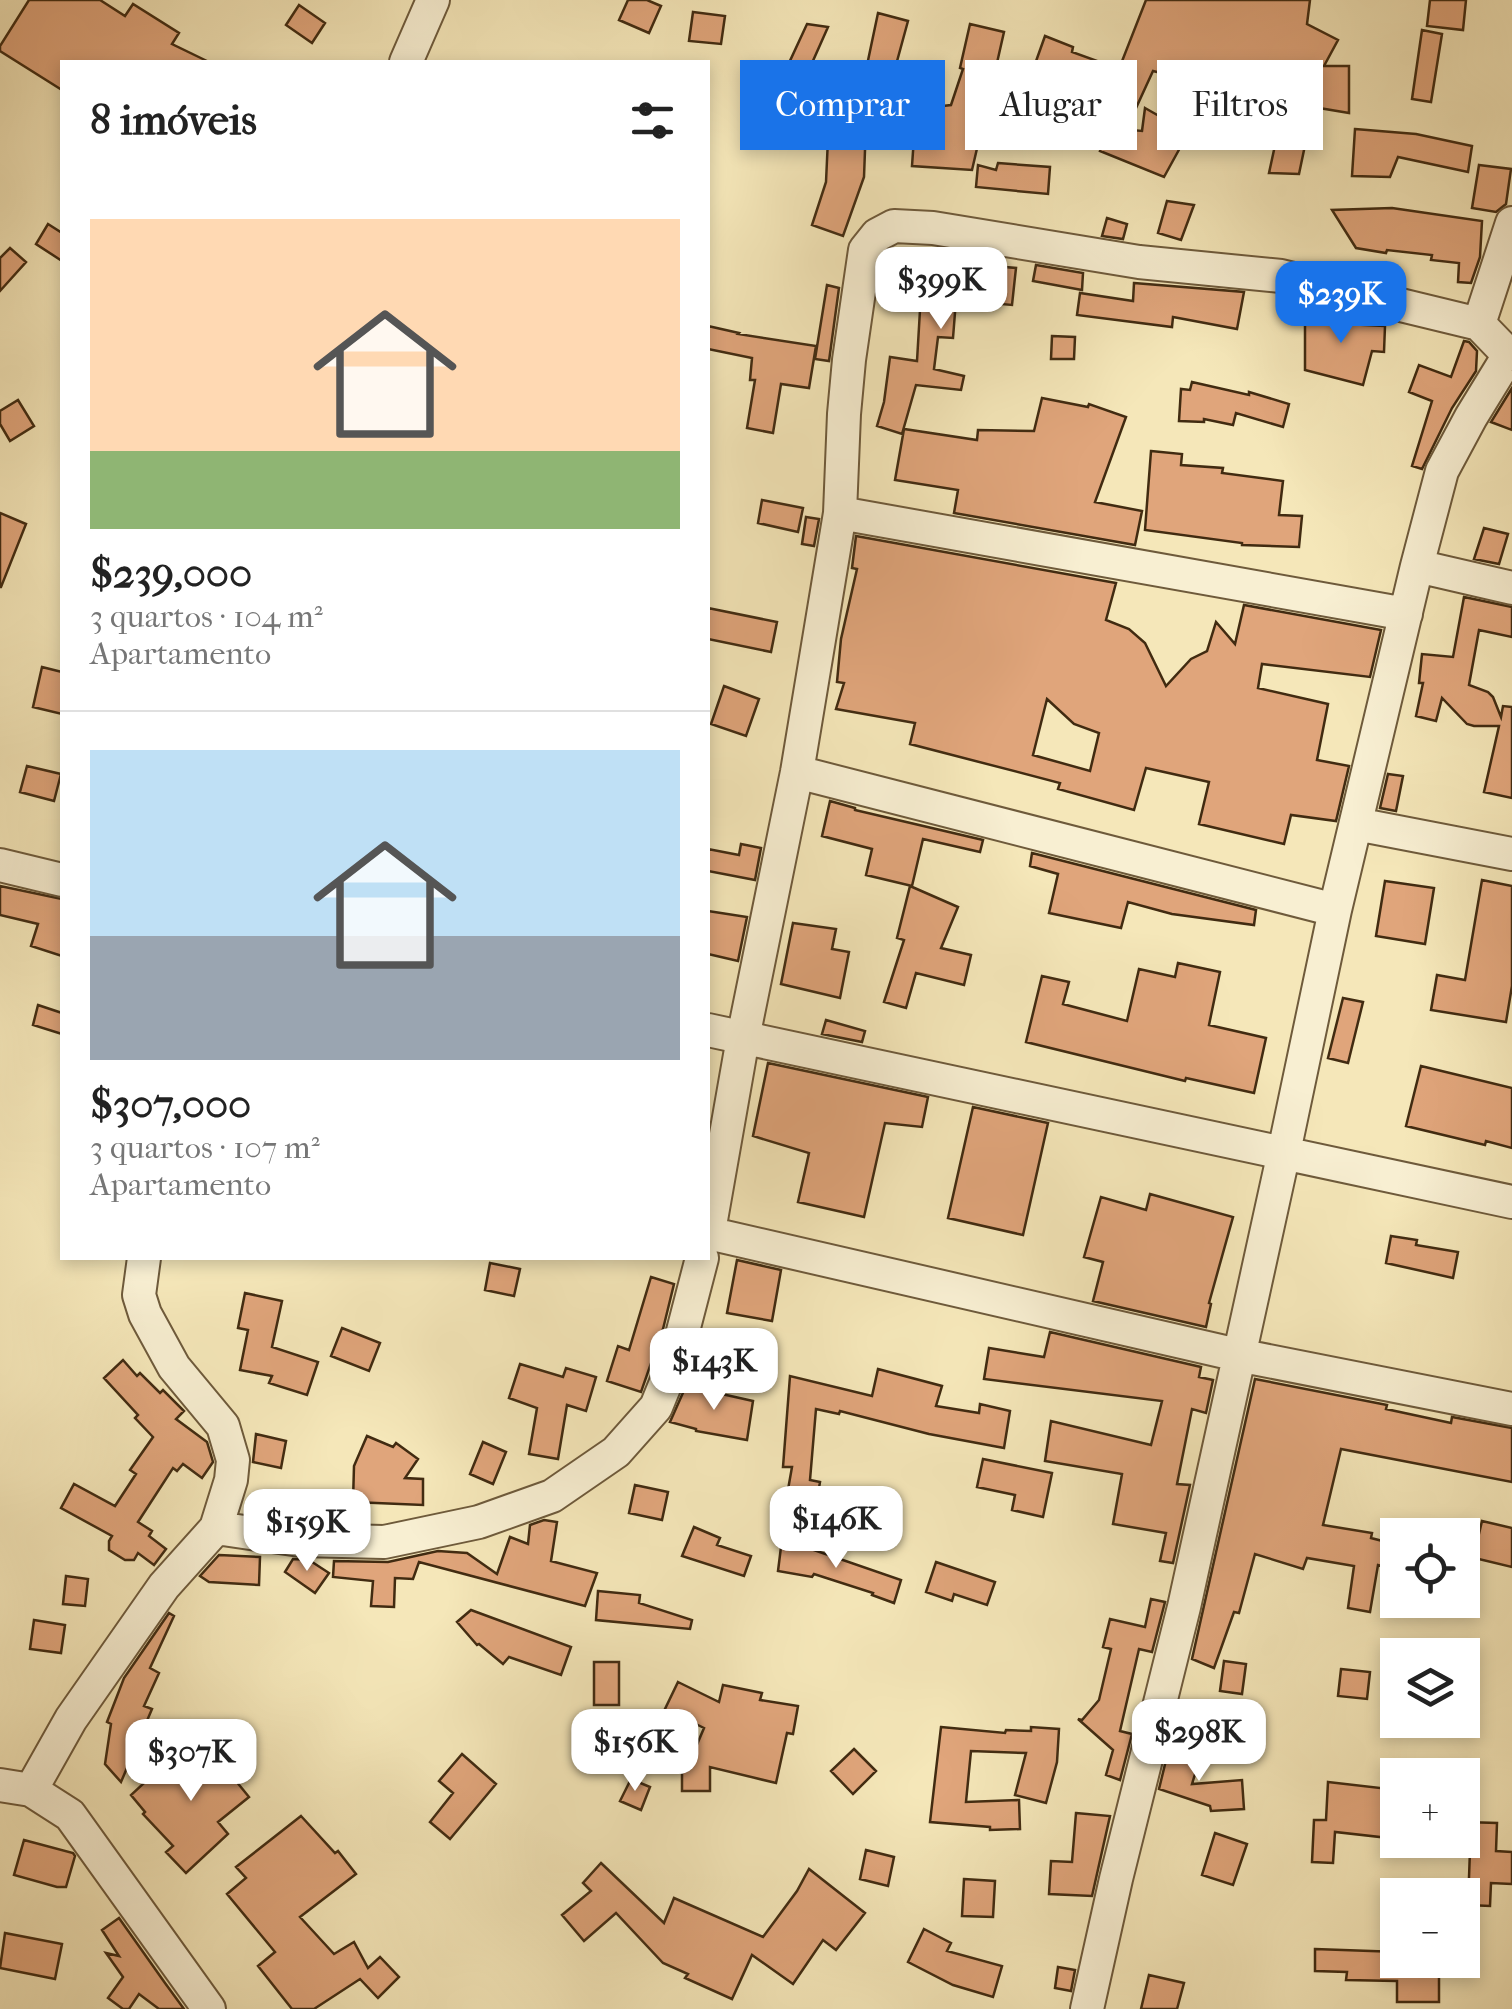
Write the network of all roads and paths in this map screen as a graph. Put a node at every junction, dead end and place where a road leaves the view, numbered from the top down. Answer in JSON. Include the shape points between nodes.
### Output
{"nodes":[{"id":1,"x":433,"y":0,"type":"edge"},
{"id":2,"x":407,"y":60,"type":"edge"},
{"id":3,"x":1512,"y":223,"type":"edge"},
{"id":4,"x":1479,"y":324,"type":"junction"},
{"id":5,"x":1510,"y":355,"type":"edge"},
{"id":6,"x":840,"y":513,"type":"junction"},
{"id":7,"x":1417,"y":566,"type":"junction"},
{"id":8,"x":1512,"y":588,"type":"edge"},
{"id":9,"x":1406,"y":614,"type":"junction"},
{"id":10,"x":797,"y":772,"type":"junction"},
{"id":11,"x":1356,"y":824,"type":"junction"},
{"id":12,"x":1512,"y":854,"type":"edge"},
{"id":13,"x":0,"y":865,"type":"edge"},
{"id":14,"x":60,"y":880,"type":"edge"},
{"id":15,"x":1335,"y":910,"type":"junction"},
{"id":16,"x":710,"y":1030,"type":"edge"},
{"id":17,"x":743,"y":1038,"type":"junction"},
{"id":18,"x":1284,"y":1152,"type":"junction"},
{"id":19,"x":1512,"y":1202,"type":"edge"},
{"id":20,"x":710,"y":1223,"type":"edge"},
{"id":21,"x":710,"y":1234,"type":"edge"},
{"id":22,"x":144,"y":1260,"type":"edge"},
{"id":23,"x":701,"y":1260,"type":"edge"},
{"id":24,"x":1238,"y":1355,"type":"junction"},
{"id":25,"x":1512,"y":1409,"type":"edge"},
{"id":26,"x":216,"y":1528,"type":"junction"},
{"id":27,"x":16,"y":1787,"type":"edge"},
{"id":28,"x":209,"y":2009,"type":"edge"},
{"id":29,"x":1088,"y":2009,"type":"edge"}],
"edges":[{"from":1,"to":2,"type":"street"},
{"from":3,"to":4,"type":"street"},
{"from":4,"to":5,"type":"street"},
{"from":4,"to":6,"type":"street","via":[[1281,276],[894,226],[865,250],[847,378]]},
{"from":5,"to":7,"type":"street","via":[[1442,471]]},
{"from":6,"to":9,"type":"street"},
{"from":6,"to":10,"type":"street"},
{"from":7,"to":8,"type":"street"},
{"from":7,"to":9,"type":"street"},
{"from":9,"to":11,"type":"street"},
{"from":10,"to":15,"type":"street"},
{"from":10,"to":17,"type":"street"},
{"from":11,"to":12,"type":"street"},
{"from":11,"to":15,"type":"street"},
{"from":13,"to":14,"type":"street"},
{"from":15,"to":18,"type":"street"},
{"from":16,"to":17,"type":"street"},
{"from":17,"to":18,"type":"street"},
{"from":17,"to":20,"type":"street"},
{"from":18,"to":19,"type":"street"},
{"from":18,"to":24,"type":"street"},
{"from":21,"to":24,"type":"street"},
{"from":22,"to":26,"type":"street","via":[[139,1295],[145,1314],[174,1366],[223,1426],[234,1460]]},
{"from":23,"to":26,"type":"street","via":[[656,1406],[616,1452],[552,1496],[478,1522],[384,1542]]},
{"from":24,"to":25,"type":"street"},
{"from":24,"to":29,"type":"street"},
{"from":26,"to":27,"type":"street","via":[[164,1586]]},
{"from":27,"to":28,"type":"street","via":[[70,1816]]}]}
